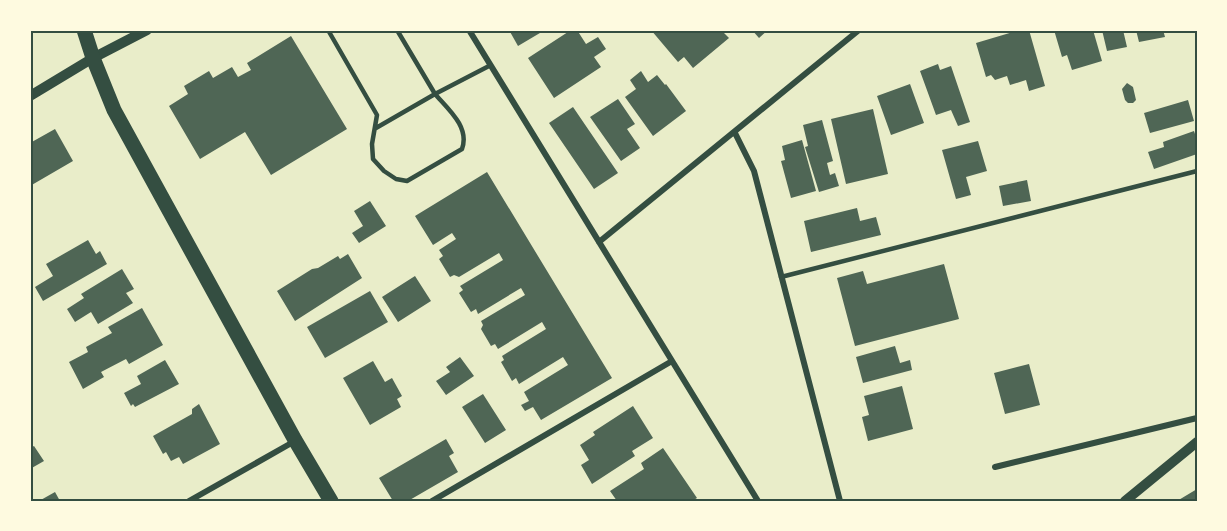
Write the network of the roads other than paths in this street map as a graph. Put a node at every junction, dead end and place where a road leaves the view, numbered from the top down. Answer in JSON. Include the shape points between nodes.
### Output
{"nodes":[{"id":1,"x":84,"y":30,"type":"edge"},
{"id":2,"x":147,"y":30,"type":"edge"},
{"id":3,"x":328,"y":30,"type":"edge"},
{"id":4,"x":397,"y":30,"type":"edge"},
{"id":5,"x":469,"y":30,"type":"edge"},
{"id":6,"x":860,"y":30,"type":"edge"},
{"id":7,"x":93,"y":58,"type":"junction"},
{"id":8,"x":489,"y":66,"type":"junction"},
{"id":9,"x":435,"y":94,"type":"junction"},
{"id":10,"x":30,"y":96,"type":"edge"},
{"id":11,"x":376,"y":128,"type":"junction"},
{"id":12,"x":735,"y":133,"type":"junction"},
{"id":13,"x":1197,"y":171,"type":"edge"},
{"id":14,"x":599,"y":242,"type":"junction"},
{"id":15,"x":781,"y":277,"type":"junction"},
{"id":16,"x":672,"y":361,"type":"junction"},
{"id":17,"x":1197,"y":418,"type":"edge"},
{"id":18,"x":295,"y":440,"type":"junction"},
{"id":19,"x":1197,"y":442,"type":"edge"},
{"id":20,"x":995,"y":467,"type":"dead end"},
{"id":21,"x":189,"y":501,"type":"edge"},
{"id":22,"x":331,"y":501,"type":"edge"},
{"id":23,"x":432,"y":501,"type":"edge"},
{"id":24,"x":758,"y":501,"type":"edge"},
{"id":25,"x":840,"y":501,"type":"edge"},
{"id":26,"x":1125,"y":501,"type":"edge"}],
"edges":[{"from":1,"to":7,"type":"main road"},
{"from":2,"to":7,"type":"street"},
{"from":3,"to":11,"type":"lane","via":[[377,115]]},
{"from":4,"to":9,"type":"lane"},
{"from":5,"to":8,"type":"street"},
{"from":6,"to":12,"type":"street"},
{"from":7,"to":10,"type":"street"},
{"from":7,"to":18,"type":"main road","via":[[114,110]]},
{"from":8,"to":9,"type":"lane"},
{"from":8,"to":14,"type":"street"},
{"from":9,"to":11,"type":"lane"},
{"from":9,"to":11,"type":"lane","via":[[461,124],[465,141],[462,149],[423,173],[407,180],[396,179],[384,171],[374,159]]},
{"from":12,"to":14,"type":"street"},
{"from":12,"to":15,"type":"street","via":[[754,171]]},
{"from":13,"to":15,"type":"lane"},
{"from":14,"to":16,"type":"street"},
{"from":15,"to":25,"type":"street"},
{"from":16,"to":23,"type":"street"},
{"from":16,"to":24,"type":"street"},
{"from":17,"to":20,"type":"street"},
{"from":18,"to":21,"type":"street"},
{"from":18,"to":22,"type":"main road"},
{"from":19,"to":26,"type":"street"}]}
